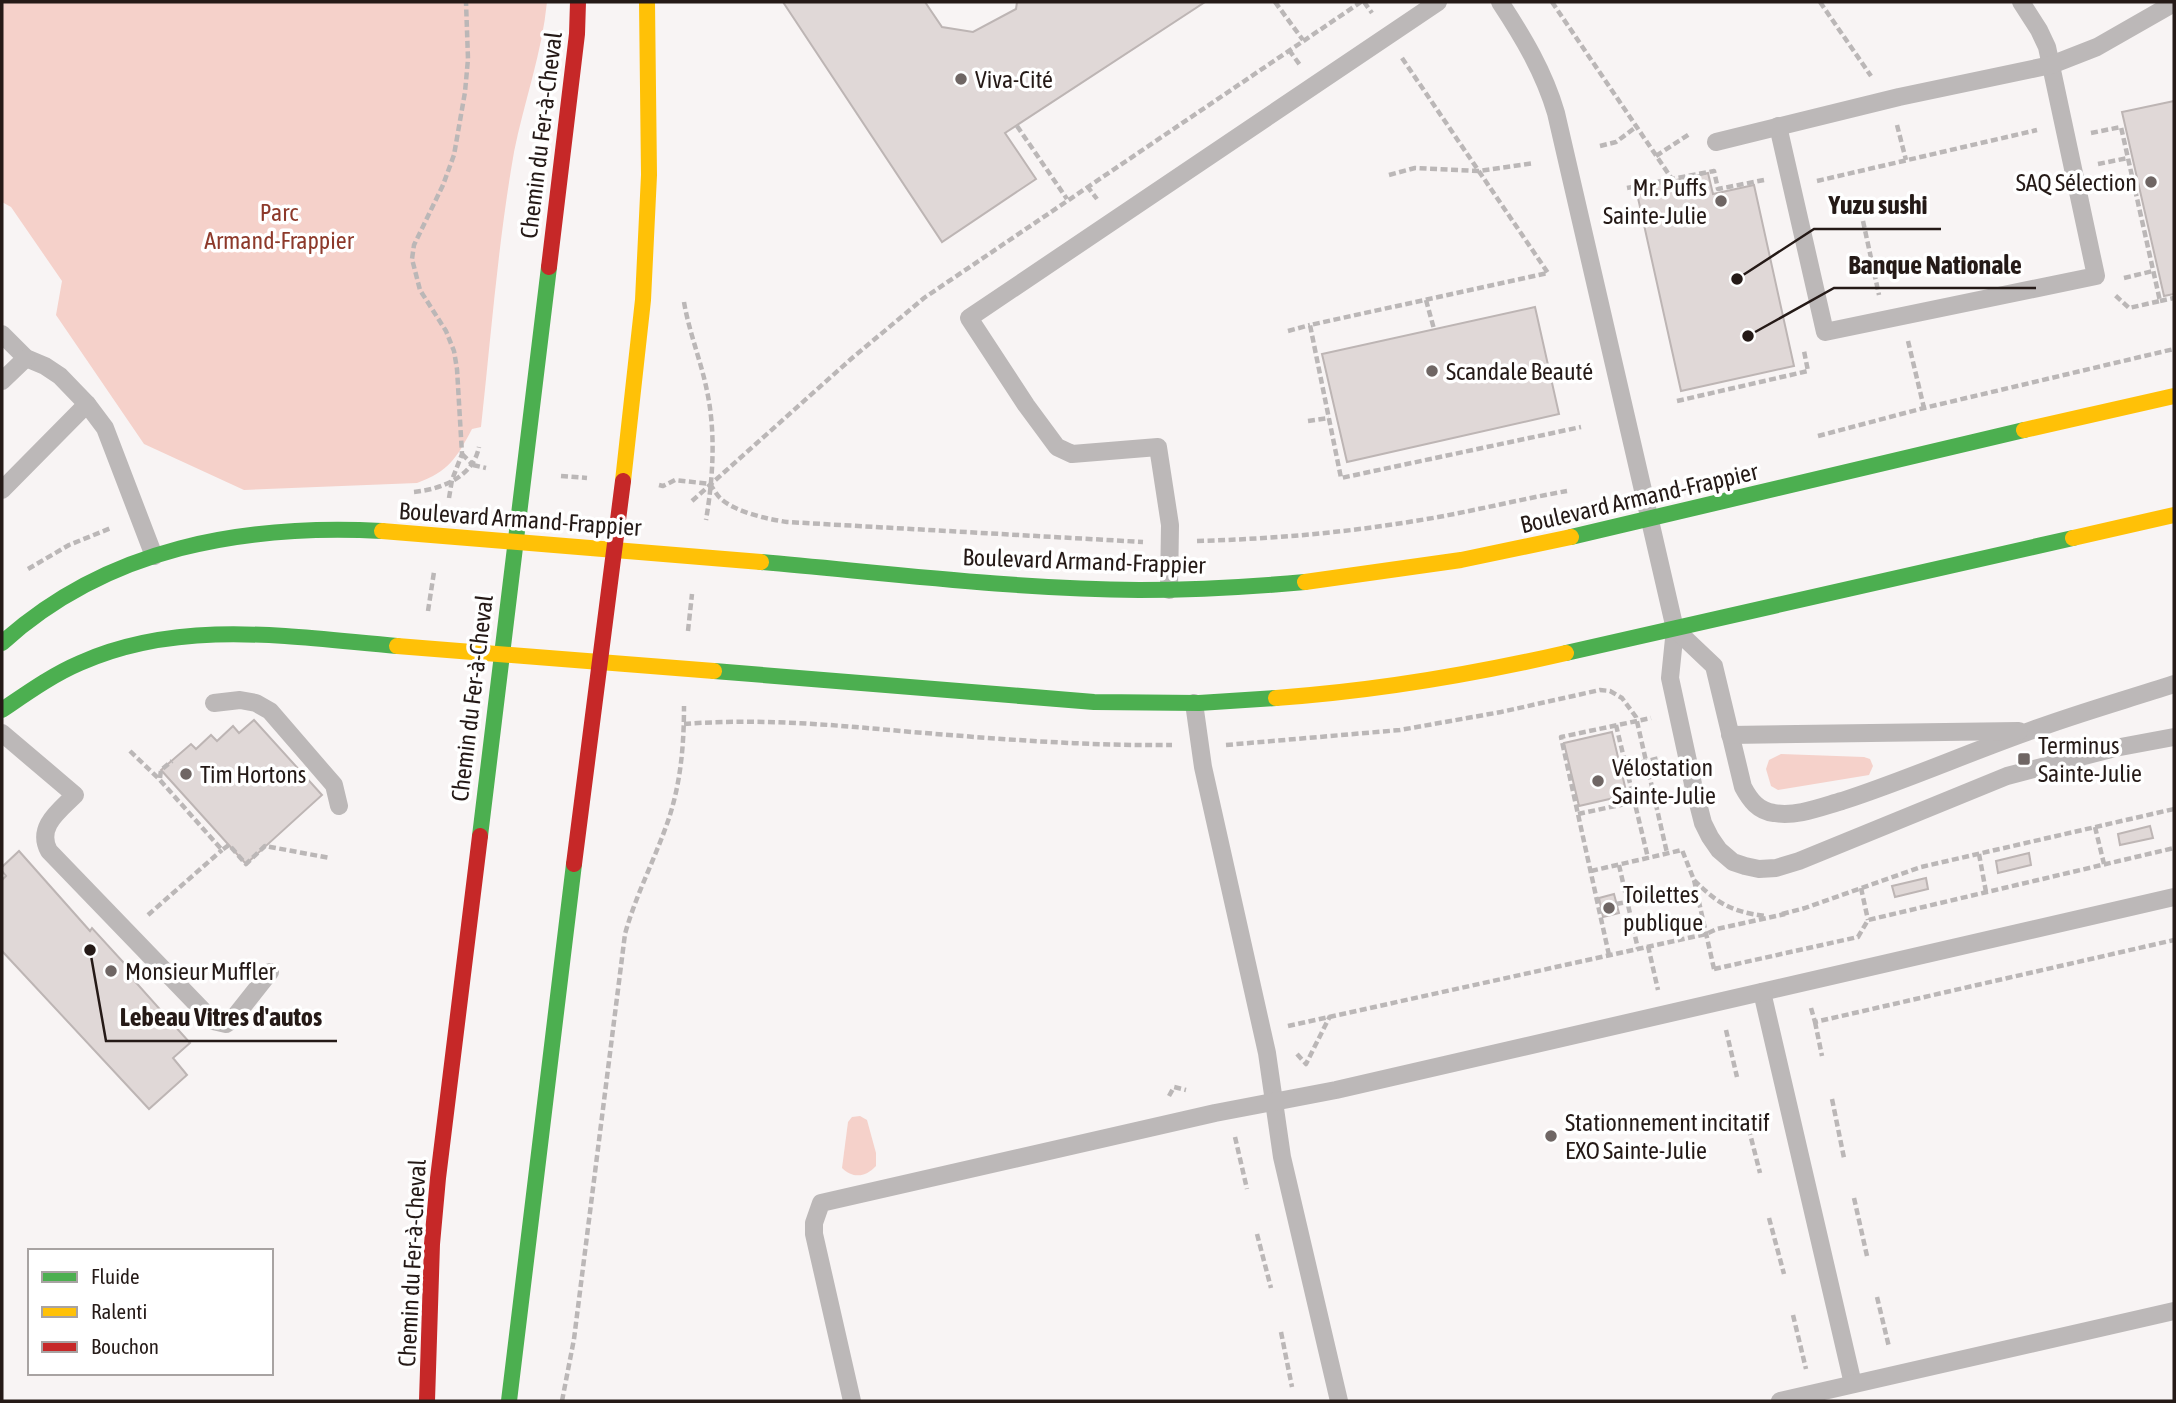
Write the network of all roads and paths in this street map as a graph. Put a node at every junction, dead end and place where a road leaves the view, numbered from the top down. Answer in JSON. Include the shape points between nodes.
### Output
{"nodes":[{"id":1,"x":466,"y":2,"type":"edge"},
{"id":2,"x":578,"y":2,"type":"edge"},
{"id":3,"x":647,"y":2,"type":"edge"},
{"id":4,"x":1275,"y":2,"type":"edge"},
{"id":5,"x":1361,"y":2,"type":"edge"},
{"id":6,"x":1438,"y":2,"type":"edge"},
{"id":7,"x":1500,"y":2,"type":"edge"},
{"id":8,"x":1552,"y":2,"type":"edge"},
{"id":9,"x":1820,"y":2,"type":"edge"},
{"id":10,"x":2021,"y":2,"type":"edge"},
{"id":11,"x":2174,"y":3,"type":"edge"},
{"id":12,"x":1303,"y":41,"type":"junction"},
{"id":13,"x":1289,"y":50,"type":"junction"},
{"id":14,"x":1400,"y":56,"type":"dead end"},
{"id":15,"x":2051,"y":65,"type":"junction"},
{"id":16,"x":1303,"y":69,"type":"dead end"},
{"id":17,"x":1874,"y":80,"type":"dead end"},
{"id":18,"x":1895,"y":118,"type":"dead end"},
{"id":19,"x":1017,"y":126,"type":"dead end"},
{"id":20,"x":1778,"y":126,"type":"junction"},
{"id":21,"x":1636,"y":127,"type":"junction"},
{"id":22,"x":2041,"y":129,"type":"dead end"},
{"id":23,"x":1695,"y":130,"type":"dead end"},
{"id":24,"x":2084,"y":134,"type":"dead end"},
{"id":25,"x":1716,"y":142,"type":"dead end"},
{"id":26,"x":1600,"y":146,"type":"dead end"},
{"id":27,"x":1656,"y":156,"type":"junction"},
{"id":28,"x":1906,"y":160,"type":"junction"},
{"id":29,"x":1534,"y":163,"type":"dead end"},
{"id":30,"x":1479,"y":171,"type":"junction"},
{"id":31,"x":1389,"y":174,"type":"dead end"},
{"id":32,"x":1672,"y":179,"type":"junction"},
{"id":33,"x":1813,"y":181,"type":"dead end"},
{"id":34,"x":1626,"y":188,"type":"dead end"},
{"id":35,"x":1767,"y":191,"type":"dead end"},
{"id":36,"x":1067,"y":200,"type":"junction"},
{"id":37,"x":1863,"y":221,"type":"dead end"},
{"id":38,"x":2153,"y":271,"type":"junction"},
{"id":39,"x":2114,"y":280,"type":"dead end"},
{"id":40,"x":683,"y":297,"type":"dead end"},
{"id":41,"x":2174,"y":298,"type":"edge"},
{"id":42,"x":1426,"y":300,"type":"junction"},
{"id":43,"x":2160,"y":301,"type":"junction"},
{"id":44,"x":2129,"y":308,"type":"dead end"},
{"id":45,"x":1884,"y":320,"type":"junction"},
{"id":46,"x":1310,"y":325,"type":"junction"},
{"id":47,"x":1434,"y":329,"type":"dead end"},
{"id":48,"x":1289,"y":331,"type":"dead end"},
{"id":49,"x":2,"y":334,"type":"edge"},
{"id":50,"x":1801,"y":339,"type":"dead end"},
{"id":51,"x":2174,"y":349,"type":"edge"},
{"id":52,"x":26,"y":358,"type":"junction"},
{"id":53,"x":1914,"y":368,"type":"dead end"},
{"id":54,"x":2,"y":382,"type":"edge"},
{"id":55,"x":2174,"y":396,"type":"edge"},
{"id":56,"x":1677,"y":401,"type":"dead end"},
{"id":57,"x":87,"y":404,"type":"junction"},
{"id":58,"x":1924,"y":408,"type":"junction"},
{"id":59,"x":1329,"y":418,"type":"junction"},
{"id":60,"x":1308,"y":421,"type":"dead end"},
{"id":61,"x":1581,"y":427,"type":"dead end"},
{"id":62,"x":1808,"y":439,"type":"dead end"},
{"id":63,"x":479,"y":447,"type":"dead end"},
{"id":64,"x":462,"y":454,"type":"junction"},
{"id":65,"x":473,"y":465,"type":"junction"},
{"id":66,"x":452,"y":480,"type":"junction"},
{"id":67,"x":710,"y":484,"type":"junction"},
{"id":68,"x":663,"y":486,"type":"dead end"},
{"id":69,"x":2,"y":490,"type":"edge"},
{"id":70,"x":1567,"y":491,"type":"dead end"},
{"id":71,"x":450,"y":494,"type":"dead end"},
{"id":72,"x":692,"y":502,"type":"dead end"},
{"id":73,"x":2174,"y":515,"type":"edge"},
{"id":74,"x":1651,"y":519,"type":"junction"},
{"id":75,"x":697,"y":526,"type":"dead end"},
{"id":76,"x":514,"y":540,"type":"junction"},
{"id":77,"x":1184,"y":541,"type":"dead end"},
{"id":78,"x":1154,"y":542,"type":"dead end"},
{"id":79,"x":614,"y":549,"type":"junction"},
{"id":80,"x":154,"y":556,"type":"junction"},
{"id":81,"x":435,"y":569,"type":"dead end"},
{"id":82,"x":1169,"y":590,"type":"junction"},
{"id":83,"x":428,"y":608,"type":"dead end"},
{"id":84,"x":690,"y":614,"type":"dead end"},
{"id":85,"x":1675,"y":629,"type":"junction"},
{"id":86,"x":688,"y":637,"type":"dead end"},
{"id":87,"x":2,"y":643,"type":"edge"},
{"id":88,"x":501,"y":655,"type":"junction"},
{"id":89,"x":599,"y":663,"type":"junction"},
{"id":90,"x":2174,"y":684,"type":"edge"},
{"id":91,"x":1600,"y":690,"type":"dead end"},
{"id":92,"x":215,"y":703,"type":"dead end"},
{"id":93,"x":1194,"y":703,"type":"junction"},
{"id":94,"x":684,"y":709,"type":"dead end"},
{"id":95,"x":2,"y":710,"type":"edge"},
{"id":96,"x":1651,"y":718,"type":"dead end"},
{"id":97,"x":1637,"y":721,"type":"junction"},
{"id":98,"x":684,"y":724,"type":"junction"},
{"id":99,"x":1616,"y":725,"type":"junction"},
{"id":100,"x":2029,"y":731,"type":"junction"},
{"id":101,"x":2,"y":733,"type":"edge"},
{"id":102,"x":1730,"y":735,"type":"junction"},
{"id":103,"x":2174,"y":737,"type":"edge"},
{"id":104,"x":1156,"y":745,"type":"dead end"},
{"id":105,"x":130,"y":751,"type":"dead end"},
{"id":106,"x":1662,"y":758,"type":"dead end"},
{"id":107,"x":172,"y":761,"type":"dead end"},
{"id":108,"x":1647,"y":761,"type":"junction"},
{"id":109,"x":1623,"y":766,"type":"junction"},
{"id":110,"x":159,"y":779,"type":"junction"},
{"id":111,"x":1670,"y":795,"type":"dead end"},
{"id":112,"x":1654,"y":798,"type":"junction"},
{"id":113,"x":1634,"y":802,"type":"junction"},
{"id":114,"x":339,"y":806,"type":"dead end"},
{"id":115,"x":2174,"y":809,"type":"edge"},
{"id":116,"x":1578,"y":814,"type":"junction"},
{"id":117,"x":2095,"y":827,"type":"junction"},
{"id":118,"x":2174,"y":848,"type":"edge"},
{"id":119,"x":222,"y":850,"type":"junction"},
{"id":120,"x":1667,"y":853,"type":"junction"},
{"id":121,"x":1979,"y":854,"type":"junction"},
{"id":122,"x":330,"y":858,"type":"dead end"},
{"id":123,"x":1648,"y":858,"type":"junction"},
{"id":124,"x":1619,"y":864,"type":"junction"},
{"id":125,"x":2105,"y":864,"type":"junction"},
{"id":126,"x":1591,"y":871,"type":"junction"},
{"id":127,"x":1694,"y":880,"type":"junction"},
{"id":128,"x":1861,"y":888,"type":"junction"},
{"id":129,"x":1986,"y":892,"type":"junction"},
{"id":130,"x":2174,"y":897,"type":"edge"},
{"id":131,"x":1627,"y":902,"type":"junction"},
{"id":132,"x":1616,"y":904,"type":"dead end"},
{"id":133,"x":1785,"y":914,"type":"junction"},
{"id":134,"x":1868,"y":920,"type":"junction"},
{"id":135,"x":128,"y":933,"type":"junction"},
{"id":136,"x":1706,"y":934,"type":"junction"},
{"id":137,"x":2174,"y":940,"type":"edge"},
{"id":138,"x":1648,"y":946,"type":"junction"},
{"id":139,"x":1638,"y":949,"type":"junction"},
{"id":140,"x":1609,"y":955,"type":"junction"},
{"id":141,"x":1714,"y":968,"type":"junction"},
{"id":142,"x":271,"y":972,"type":"dead end"},
{"id":143,"x":1715,"y":977,"type":"dead end"},
{"id":144,"x":1658,"y":992,"type":"dead end"},
{"id":145,"x":1762,"y":992,"type":"junction"},
{"id":146,"x":1810,"y":1003,"type":"dead end"},
{"id":147,"x":1330,"y":1016,"type":"junction"},
{"id":148,"x":1815,"y":1022,"type":"junction"},
{"id":149,"x":1288,"y":1026,"type":"dead end"},
{"id":150,"x":1726,"y":1030,"type":"dead end"},
{"id":151,"x":1822,"y":1056,"type":"dead end"},
{"id":152,"x":1306,"y":1064,"type":"dead end"},
{"id":153,"x":1737,"y":1077,"type":"dead end"},
{"id":154,"x":1832,"y":1099,"type":"dead end"},
{"id":155,"x":1274,"y":1102,"type":"junction"},
{"id":156,"x":1746,"y":1118,"type":"dead end"},
{"id":157,"x":1234,"y":1132,"type":"dead end"},
{"id":158,"x":1844,"y":1158,"type":"dead end"},
{"id":159,"x":1760,"y":1173,"type":"dead end"},
{"id":160,"x":1247,"y":1189,"type":"dead end"},
{"id":161,"x":1854,"y":1198,"type":"dead end"},
{"id":162,"x":1769,"y":1218,"type":"dead end"},
{"id":163,"x":1257,"y":1234,"type":"dead end"},
{"id":164,"x":1867,"y":1256,"type":"dead end"},
{"id":165,"x":1783,"y":1274,"type":"dead end"},
{"id":166,"x":1270,"y":1288,"type":"dead end"},
{"id":167,"x":1877,"y":1297,"type":"dead end"},
{"id":168,"x":2174,"y":1311,"type":"edge"},
{"id":169,"x":1793,"y":1315,"type":"dead end"},
{"id":170,"x":1281,"y":1332,"type":"dead end"},
{"id":171,"x":1892,"y":1355,"type":"dead end"},
{"id":172,"x":1807,"y":1373,"type":"dead end"},
{"id":173,"x":1853,"y":1384,"type":"junction"},
{"id":174,"x":1292,"y":1387,"type":"dead end"},
{"id":175,"x":428,"y":1401,"type":"edge"},
{"id":176,"x":509,"y":1401,"type":"edge"},
{"id":177,"x":562,"y":1401,"type":"edge"},
{"id":178,"x":852,"y":1401,"type":"edge"},
{"id":179,"x":1339,"y":1401,"type":"edge"},
{"id":180,"x":1780,"y":1401,"type":"edge"}],
"edges":[{"from":1,"to":64,"type":"path","via":[[468,59],[454,155],[412,259],[420,290],[454,351]]},
{"from":2,"to":76,"type":"street","name":"Chemin du Fer-à-Cheval"},
{"from":3,"to":79,"type":"street","via":[[649,175],[643,300]]},
{"from":4,"to":12,"type":"path"},
{"from":5,"to":12,"type":"path"},
{"from":6,"to":82,"type":"lane","via":[[969,318],[1057,447],[1072,454],[1158,447],[1170,525]]},
{"from":7,"to":74,"type":"lane","via":[[1551,96]]},
{"from":8,"to":21,"type":"path"},
{"from":9,"to":17,"type":"path"},
{"from":10,"to":15,"type":"lane","via":[[2039,30]]},
{"from":11,"to":15,"type":"lane","via":[[2098,47]]},
{"from":12,"to":13,"type":"path"},
{"from":13,"to":16,"type":"path"},
{"from":13,"to":36,"type":"path"},
{"from":14,"to":30,"type":"path"},
{"from":15,"to":20,"type":"lane"},
{"from":15,"to":45,"type":"lane","via":[[2096,276]]},
{"from":18,"to":28,"type":"path"},
{"from":19,"to":36,"type":"path"},
{"from":20,"to":25,"type":"lane"},
{"from":20,"to":45,"type":"lane","via":[[1825,332]]},
{"from":21,"to":26,"type":"path","via":[[1616,142]]},
{"from":21,"to":27,"type":"path"},
{"from":22,"to":28,"type":"path"},
{"from":23,"to":27,"type":"path"},
{"from":24,"to":38,"type":"path","via":[[2121,127]]},
{"from":27,"to":32,"type":"path"},
{"from":28,"to":33,"type":"path"},
{"from":29,"to":30,"type":"path"},
{"from":30,"to":31,"type":"path","via":[[1415,168]]},
{"from":30,"to":42,"type":"path","via":[[1548,273]]},
{"from":32,"to":34,"type":"path"},
{"from":32,"to":35,"type":"path","via":[[1714,171],[1718,190],[1765,180]]},
{"from":36,"to":67,"type":"path","via":[[924,298]]},
{"from":37,"to":45,"type":"path"},
{"from":38,"to":39,"type":"path"},
{"from":38,"to":43,"type":"path"},
{"from":40,"to":67,"type":"path","via":[[707,393]]},
{"from":41,"to":43,"type":"path"},
{"from":42,"to":46,"type":"path"},
{"from":42,"to":47,"type":"path"},
{"from":43,"to":44,"type":"path"},
{"from":46,"to":48,"type":"path"},
{"from":46,"to":59,"type":"path"},
{"from":49,"to":52,"type":"lane"},
{"from":50,"to":56,"type":"path","via":[[1808,371]]},
{"from":51,"to":58,"type":"path"},
{"from":52,"to":54,"type":"lane"},
{"from":52,"to":57,"type":"lane","via":[[60,376]]},
{"from":53,"to":58,"type":"path"},
{"from":55,"to":74,"type":"street","name":"Boulevard Armand-Frappier"},
{"from":57,"to":69,"type":"lane"},
{"from":57,"to":80,"type":"lane","via":[[105,428]]},
{"from":58,"to":62,"type":"path"},
{"from":59,"to":60,"type":"path"},
{"from":59,"to":61,"type":"path","via":[[1340,478]]},
{"from":63,"to":65,"type":"path"},
{"from":64,"to":65,"type":"path"},
{"from":64,"to":66,"type":"path"},
{"from":65,"to":66,"type":"path","name":"Boulevard Armand-Frappier"},
{"from":66,"to":71,"type":"path"},
{"from":67,"to":68,"type":"path","name":"Boulevard Armand-Frappier","via":[[674,480]]},
{"from":67,"to":72,"type":"path"},
{"from":67,"to":75,"type":"path","via":[[706,520]]},
{"from":67,"to":78,"type":"path","name":"Boulevard Armand-Frappier","via":[[720,498],[767,520]]},
{"from":70,"to":77,"type":"path","name":"Boulevard Armand-Frappier","via":[[1326,534]]},
{"from":73,"to":85,"type":"street"},
{"from":74,"to":82,"type":"street","name":"Boulevard Armand-Frappier","via":[[1431,565],[1297,584]]},
{"from":74,"to":85,"type":"lane"},
{"from":76,"to":79,"type":"street","name":"Boulevard Armand-Frappier"},
{"from":76,"to":80,"type":"street","name":"Boulevard Armand-Frappier","via":[[286,530],[221,538]]},
{"from":76,"to":88,"type":"street","name":"Chemin du Fer-à-Cheval"},
{"from":79,"to":82,"type":"street","name":"Boulevard Armand-Frappier","via":[[995,582]]},
{"from":79,"to":89,"type":"street"},
{"from":80,"to":87,"type":"street","name":"Boulevard Armand-Frappier","via":[[83,587],[19,625]]},
{"from":81,"to":83,"type":"path"},
{"from":84,"to":86,"type":"path"},
{"from":85,"to":93,"type":"street","via":[[1427,682],[1290,698]]},
{"from":85,"to":102,"type":"lane","via":[[1714,667]]},
{"from":85,"to":103,"type":"lane","via":[[1670,678],[1703,823],[1719,850],[1745,866],[1776,868],[2007,776]]},
{"from":88,"to":89,"type":"street"},
{"from":88,"to":95,"type":"street","via":[[252,634],[194,634],[93,656]]},
{"from":88,"to":175,"type":"street","name":"Chemin du Fer-à-Cheval","via":[[438,1178]]},
{"from":89,"to":93,"type":"street","via":[[1081,701]]},
{"from":89,"to":176,"type":"street"},
{"from":90,"to":100,"type":"lane"},
{"from":91,"to":97,"type":"path","via":[[1622,698]]},
{"from":92,"to":114,"type":"lane","via":[[240,700],[270,711],[334,785]]},
{"from":93,"to":155,"type":"lane"},
{"from":94,"to":98,"type":"path"},
{"from":96,"to":97,"type":"path"},
{"from":97,"to":99,"type":"path"},
{"from":97,"to":108,"type":"path"},
{"from":98,"to":104,"type":"path","via":[[765,720],[1045,742]]},
{"from":98,"to":177,"type":"path","via":[[676,792],[625,934],[574,1339]]},
{"from":99,"to":109,"type":"path"},
{"from":99,"to":116,"type":"path","via":[[1561,737]]},
{"from":100,"to":102,"type":"lane"},
{"from":100,"to":102,"type":"lane","via":[[1874,790],[1787,814],[1751,802]]},
{"from":101,"to":135,"type":"lane","via":[[75,795],[46,827],[45,843]]},
{"from":105,"to":110,"type":"path"},
{"from":106,"to":108,"type":"path"},
{"from":107,"to":110,"type":"path"},
{"from":108,"to":109,"type":"path"},
{"from":108,"to":112,"type":"path"},
{"from":109,"to":113,"type":"path"},
{"from":110,"to":119,"type":"path"},
{"from":111,"to":112,"type":"path"},
{"from":112,"to":113,"type":"path"},
{"from":112,"to":120,"type":"path"},
{"from":113,"to":116,"type":"path"},
{"from":113,"to":123,"type":"path"},
{"from":115,"to":117,"type":"path"},
{"from":116,"to":126,"type":"path"},
{"from":117,"to":121,"type":"path"},
{"from":117,"to":125,"type":"path"},
{"from":118,"to":125,"type":"path"},
{"from":119,"to":122,"type":"path","via":[[229,845],[246,864],[265,846]]},
{"from":119,"to":135,"type":"path"},
{"from":120,"to":123,"type":"path"},
{"from":120,"to":127,"type":"path","via":[[1682,850]]},
{"from":121,"to":128,"type":"path","via":[[1914,869]]},
{"from":121,"to":129,"type":"path"},
{"from":123,"to":124,"type":"path"},
{"from":124,"to":126,"type":"path"},
{"from":124,"to":131,"type":"path"},
{"from":125,"to":129,"type":"path"},
{"from":126,"to":140,"type":"path"},
{"from":127,"to":133,"type":"path","via":[[1727,908],[1757,915]]},
{"from":127,"to":136,"type":"path"},
{"from":128,"to":133,"type":"path"},
{"from":128,"to":134,"type":"path"},
{"from":129,"to":134,"type":"path"},
{"from":130,"to":145,"type":"lane"},
{"from":131,"to":132,"type":"path"},
{"from":131,"to":139,"type":"path"},
{"from":133,"to":136,"type":"path"},
{"from":134,"to":141,"type":"path","via":[[1858,937]]},
{"from":135,"to":142,"type":"lane","via":[[219,1024],[232,1020]]},
{"from":136,"to":138,"type":"path"},
{"from":136,"to":141,"type":"path"},
{"from":137,"to":148,"type":"path"},
{"from":138,"to":139,"type":"path"},
{"from":138,"to":144,"type":"path"},
{"from":139,"to":140,"type":"path"},
{"from":140,"to":147,"type":"path"},
{"from":141,"to":143,"type":"path"},
{"from":145,"to":155,"type":"lane"},
{"from":145,"to":173,"type":"lane"},
{"from":146,"to":148,"type":"path"},
{"from":147,"to":149,"type":"path"},
{"from":147,"to":152,"type":"path"},
{"from":148,"to":151,"type":"path"},
{"from":150,"to":153,"type":"path"},
{"from":154,"to":158,"type":"path"},
{"from":155,"to":178,"type":"lane","via":[[821,1203],[814,1234]]},
{"from":155,"to":179,"type":"lane","via":[[1282,1157]]},
{"from":156,"to":159,"type":"path"},
{"from":157,"to":160,"type":"path"},
{"from":161,"to":164,"type":"path"},
{"from":162,"to":165,"type":"path"},
{"from":163,"to":166,"type":"path"},
{"from":167,"to":171,"type":"path"},
{"from":168,"to":173,"type":"lane"},
{"from":169,"to":172,"type":"path"},
{"from":170,"to":174,"type":"path"},
{"from":173,"to":180,"type":"lane"}]}
